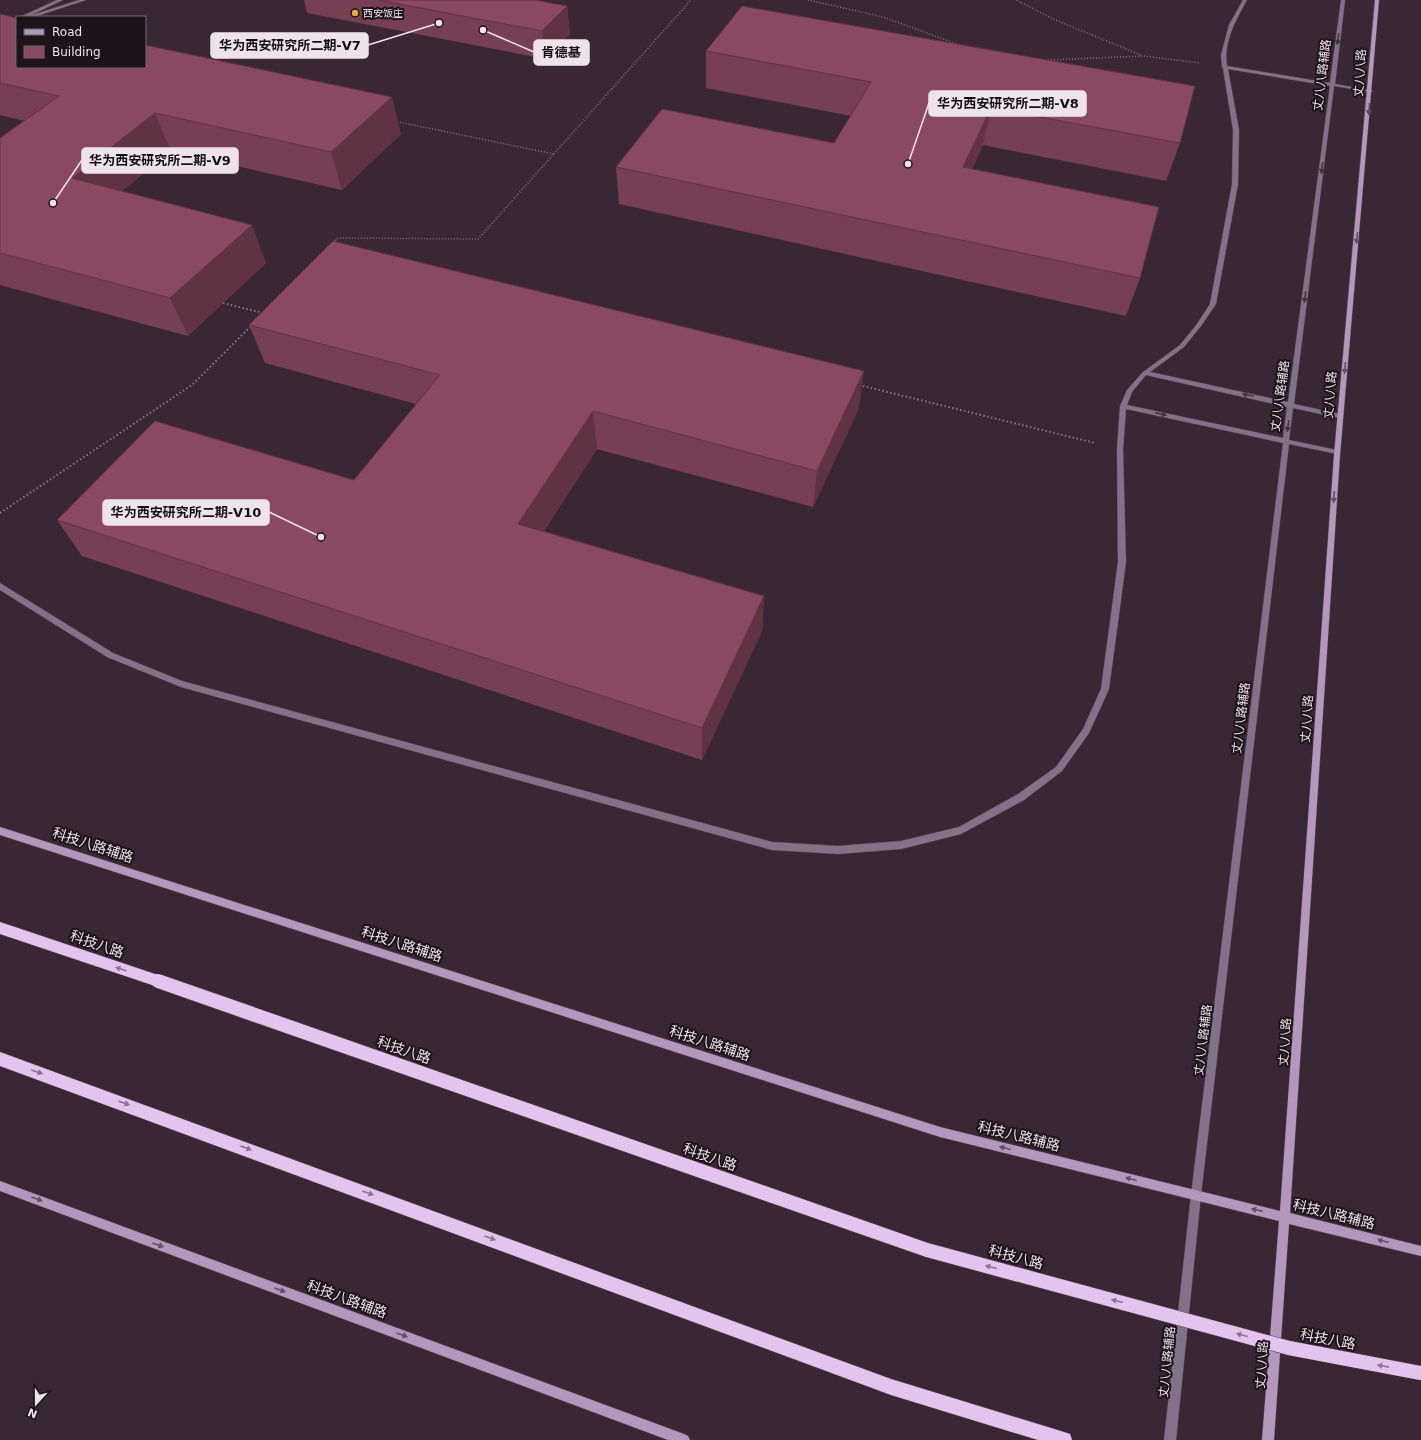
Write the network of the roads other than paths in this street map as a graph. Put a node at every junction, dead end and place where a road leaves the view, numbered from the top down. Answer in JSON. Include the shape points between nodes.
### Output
{"nodes":[{"id":1,"x":61,"y":0,"type":"edge"},
{"id":2,"x":84,"y":0,"type":"edge"},
{"id":3,"x":1245,"y":0,"type":"edge"},
{"id":4,"x":1343,"y":0,"type":"edge"},
{"id":5,"x":1377,"y":0,"type":"edge"},
{"id":6,"x":24,"y":16,"type":"edge"},
{"id":7,"x":32,"y":16,"type":"edge"},
{"id":8,"x":1224,"y":67,"type":"junction"},
{"id":9,"x":1333,"y":85,"type":"junction"},
{"id":10,"x":1370,"y":91,"type":"junction"},
{"id":11,"x":1145,"y":373,"type":"junction"},
{"id":12,"x":1291,"y":405,"type":"junction"},
{"id":13,"x":1123,"y":406,"type":"junction"},
{"id":14,"x":1340,"y":416,"type":"junction"},
{"id":15,"x":1286,"y":441,"type":"junction"},
{"id":16,"x":1337,"y":452,"type":"junction"},
{"id":17,"x":0,"y":586,"type":"edge"},
{"id":18,"x":0,"y":831,"type":"edge"},
{"id":19,"x":0,"y":928,"type":"edge"},
{"id":20,"x":0,"y":1059,"type":"edge"},
{"id":21,"x":0,"y":1186,"type":"edge"},
{"id":22,"x":1196,"y":1196,"type":"junction"},
{"id":23,"x":1285,"y":1217,"type":"junction"},
{"id":24,"x":1421,"y":1251,"type":"edge"},
{"id":25,"x":1421,"y":1373,"type":"edge"},
{"id":26,"x":684,"y":1440,"type":"edge"},
{"id":27,"x":1064,"y":1440,"type":"edge"},
{"id":28,"x":1170,"y":1440,"type":"edge"},
{"id":29,"x":1268,"y":1440,"type":"edge"}],
"edges":[{"from":1,"to":6,"type":"street"},
{"from":2,"to":7,"type":"street"},
{"from":3,"to":8,"type":"street","via":[[1231,25],[1223,55]]},
{"from":4,"to":9,"type":"street","name":"丈八八路辅路","one_way":true},
{"from":5,"to":10,"type":"main road","name":"丈八八路"},
{"from":8,"to":9,"type":"street"},
{"from":8,"to":11,"type":"street","via":[[1236,130],[1235,184],[1213,304],[1182,346]]},
{"from":9,"to":10,"type":"street"},
{"from":9,"to":12,"type":"street","name":"丈八八路辅路","one_way":true},
{"from":10,"to":14,"type":"main road","name":"丈八八路","one_way":true},
{"from":12,"to":11,"type":"street","one_way":true},
{"from":11,"to":13,"type":"street","via":[[1129,391]]},
{"from":12,"to":14,"type":"street"},
{"from":12,"to":15,"type":"street","name":"丈八八路辅路","one_way":true},
{"from":13,"to":15,"type":"street","one_way":true},
{"from":13,"to":17,"type":"street","via":[[1120,449],[1122,562],[1105,689],[1086,731],[1059,769],[1021,797],[961,830],[901,845],[838,850],[772,846],[181,684],[110,655]]},
{"from":14,"to":16,"type":"main road","name":"丈八八路"},
{"from":15,"to":16,"type":"street"},
{"from":15,"to":22,"type":"street","name":"丈八八路辅路"},
{"from":16,"to":23,"type":"main road","name":"丈八八路","one_way":true},
{"from":22,"to":18,"type":"main road","name":"科技八路辅路","one_way":true,"via":[[940,1132]]},
{"from":25,"to":19,"type":"highway","name":"科技八路","one_way":true,"bridge":true,"via":[[1289,1348],[928,1250]]},
{"from":20,"to":27,"type":"highway","one_way":true,"via":[[891,1387]]},
{"from":21,"to":26,"type":"main road","name":"科技八路辅路","one_way":true},
{"from":23,"to":22,"type":"main road","name":"科技八路辅路","one_way":true},
{"from":22,"to":28,"type":"street","name":"丈八八路辅路"},
{"from":24,"to":23,"type":"main road","name":"科技八路辅路","one_way":true},
{"from":23,"to":29,"type":"main road","name":"丈八八路"}]}
